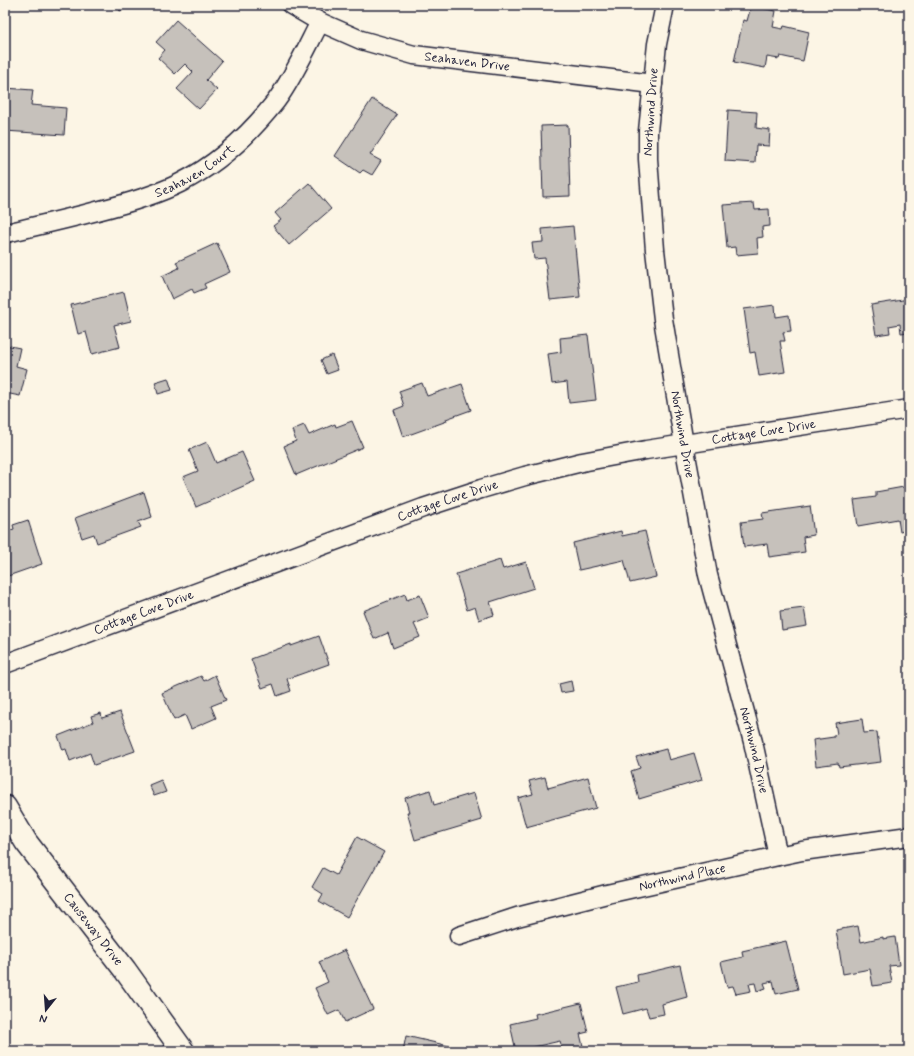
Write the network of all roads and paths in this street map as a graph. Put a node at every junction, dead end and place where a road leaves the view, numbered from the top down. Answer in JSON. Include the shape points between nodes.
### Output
{"nodes":[{"id":1,"x":291,"y":5,"type":"edge"},
{"id":2,"x":665,"y":5,"type":"edge"},
{"id":3,"x":320,"y":22,"type":"junction"},
{"id":4,"x":653,"y":84,"type":"junction"},
{"id":5,"x":6,"y":233,"type":"edge"},
{"id":6,"x":909,"y":409,"type":"edge"},
{"id":7,"x":684,"y":444,"type":"junction"},
{"id":8,"x":5,"y":664,"type":"edge"},
{"id":9,"x":5,"y":807,"type":"edge"},
{"id":10,"x":909,"y":836,"type":"edge"},
{"id":11,"x":778,"y":856,"type":"junction"},
{"id":12,"x":459,"y":936,"type":"dead end"},
{"id":13,"x":183,"y":1051,"type":"edge"}],
"edges":[{"from":1,"to":3,"type":"street","name":"Seahaven Drive"},
{"from":2,"to":4,"type":"street","name":"Northwind Drive","via":[[657,44]]},
{"from":3,"to":4,"type":"street","name":"Seahaven Drive","via":[[361,40],[414,55]]},
{"from":3,"to":5,"type":"street","name":"Seahaven Court","via":[[276,100],[237,145],[212,164],[157,194]]},
{"from":4,"to":7,"type":"street","name":"Northwind Drive","via":[[648,159],[655,250],[663,319]]},
{"from":6,"to":7,"type":"street","name":"Cottage Cove Drive"},
{"from":7,"to":8,"type":"street","name":"Cottage Cove Drive","via":[[582,462],[481,488]]},
{"from":7,"to":11,"type":"street","name":"Northwind Drive","via":[[708,575],[753,742]]},
{"from":9,"to":13,"type":"street","name":"Causeway Drive","via":[[26,842],[125,970]]},
{"from":10,"to":11,"type":"street","name":"Northwind Place"},
{"from":11,"to":12,"type":"street","name":"Northwind Place","via":[[607,894],[517,917]]}]}
